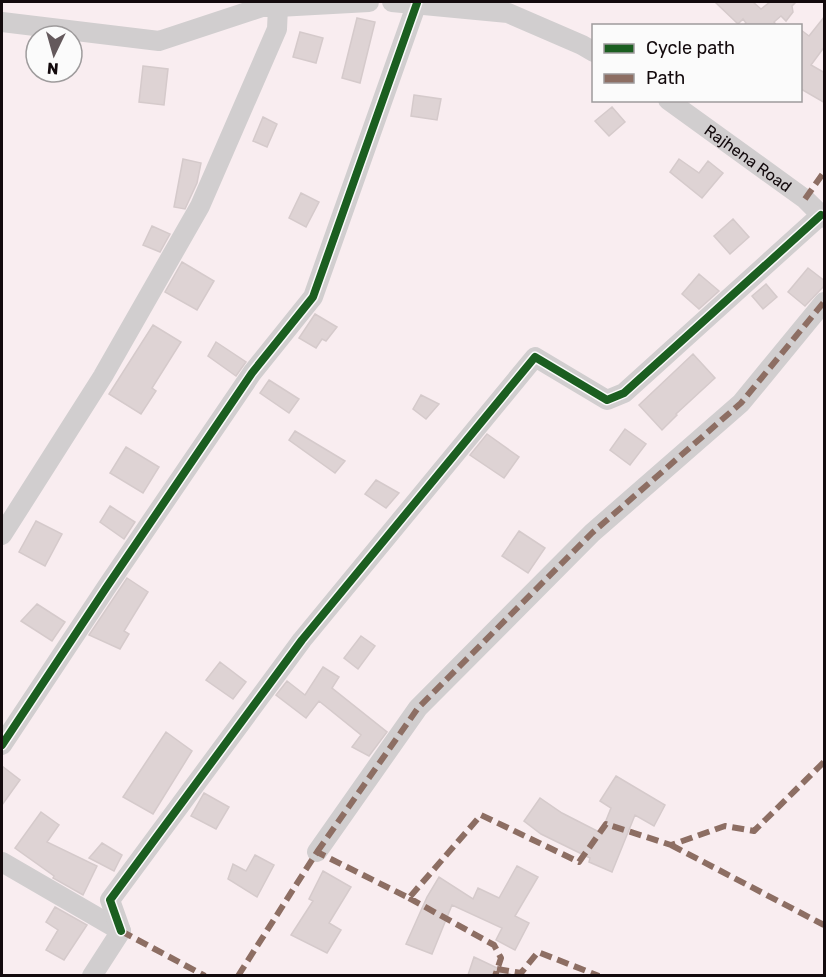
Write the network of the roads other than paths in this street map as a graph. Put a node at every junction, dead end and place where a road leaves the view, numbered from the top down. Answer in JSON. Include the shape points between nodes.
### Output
{"nodes":[{"id":1,"x":369,"y":2,"type":"edge"},
{"id":2,"x":392,"y":2,"type":"edge"},
{"id":3,"x":417,"y":3,"type":"junction"},
{"id":4,"x":267,"y":5,"type":"edge"},
{"id":5,"x":2,"y":22,"type":"edge"},
{"id":6,"x":592,"y":51,"type":"edge"},
{"id":7,"x":672,"y":102,"type":"edge"},
{"id":8,"x":823,"y":216,"type":"edge"},
{"id":9,"x":825,"y":302,"type":"edge"},
{"id":10,"x":2,"y":535,"type":"edge"},
{"id":11,"x":2,"y":745,"type":"edge"},
{"id":12,"x":317,"y":852,"type":"dead end"},
{"id":13,"x":2,"y":862,"type":"edge"},
{"id":14,"x":121,"y":931,"type":"junction"},
{"id":15,"x":92,"y":975,"type":"edge"}],
"edges":[{"from":1,"to":4,"type":"street"},
{"from":2,"to":3,"type":"street"},
{"from":3,"to":6,"type":"street","via":[[508,13]]},
{"from":3,"to":11,"type":"street","via":[[313,297],[252,373]]},
{"from":4,"to":5,"type":"street","via":[[159,41]]},
{"from":4,"to":10,"type":"street","via":[[277,29],[201,206],[103,376]]},
{"from":7,"to":8,"type":"street","name":"Rajhena Road"},
{"from":8,"to":14,"type":"street","via":[[624,393],[608,399],[535,357],[302,640],[110,900]]},
{"from":9,"to":12,"type":"street","via":[[741,403],[592,533],[418,708]]},
{"from":13,"to":14,"type":"street"},
{"from":14,"to":15,"type":"street"}]}
